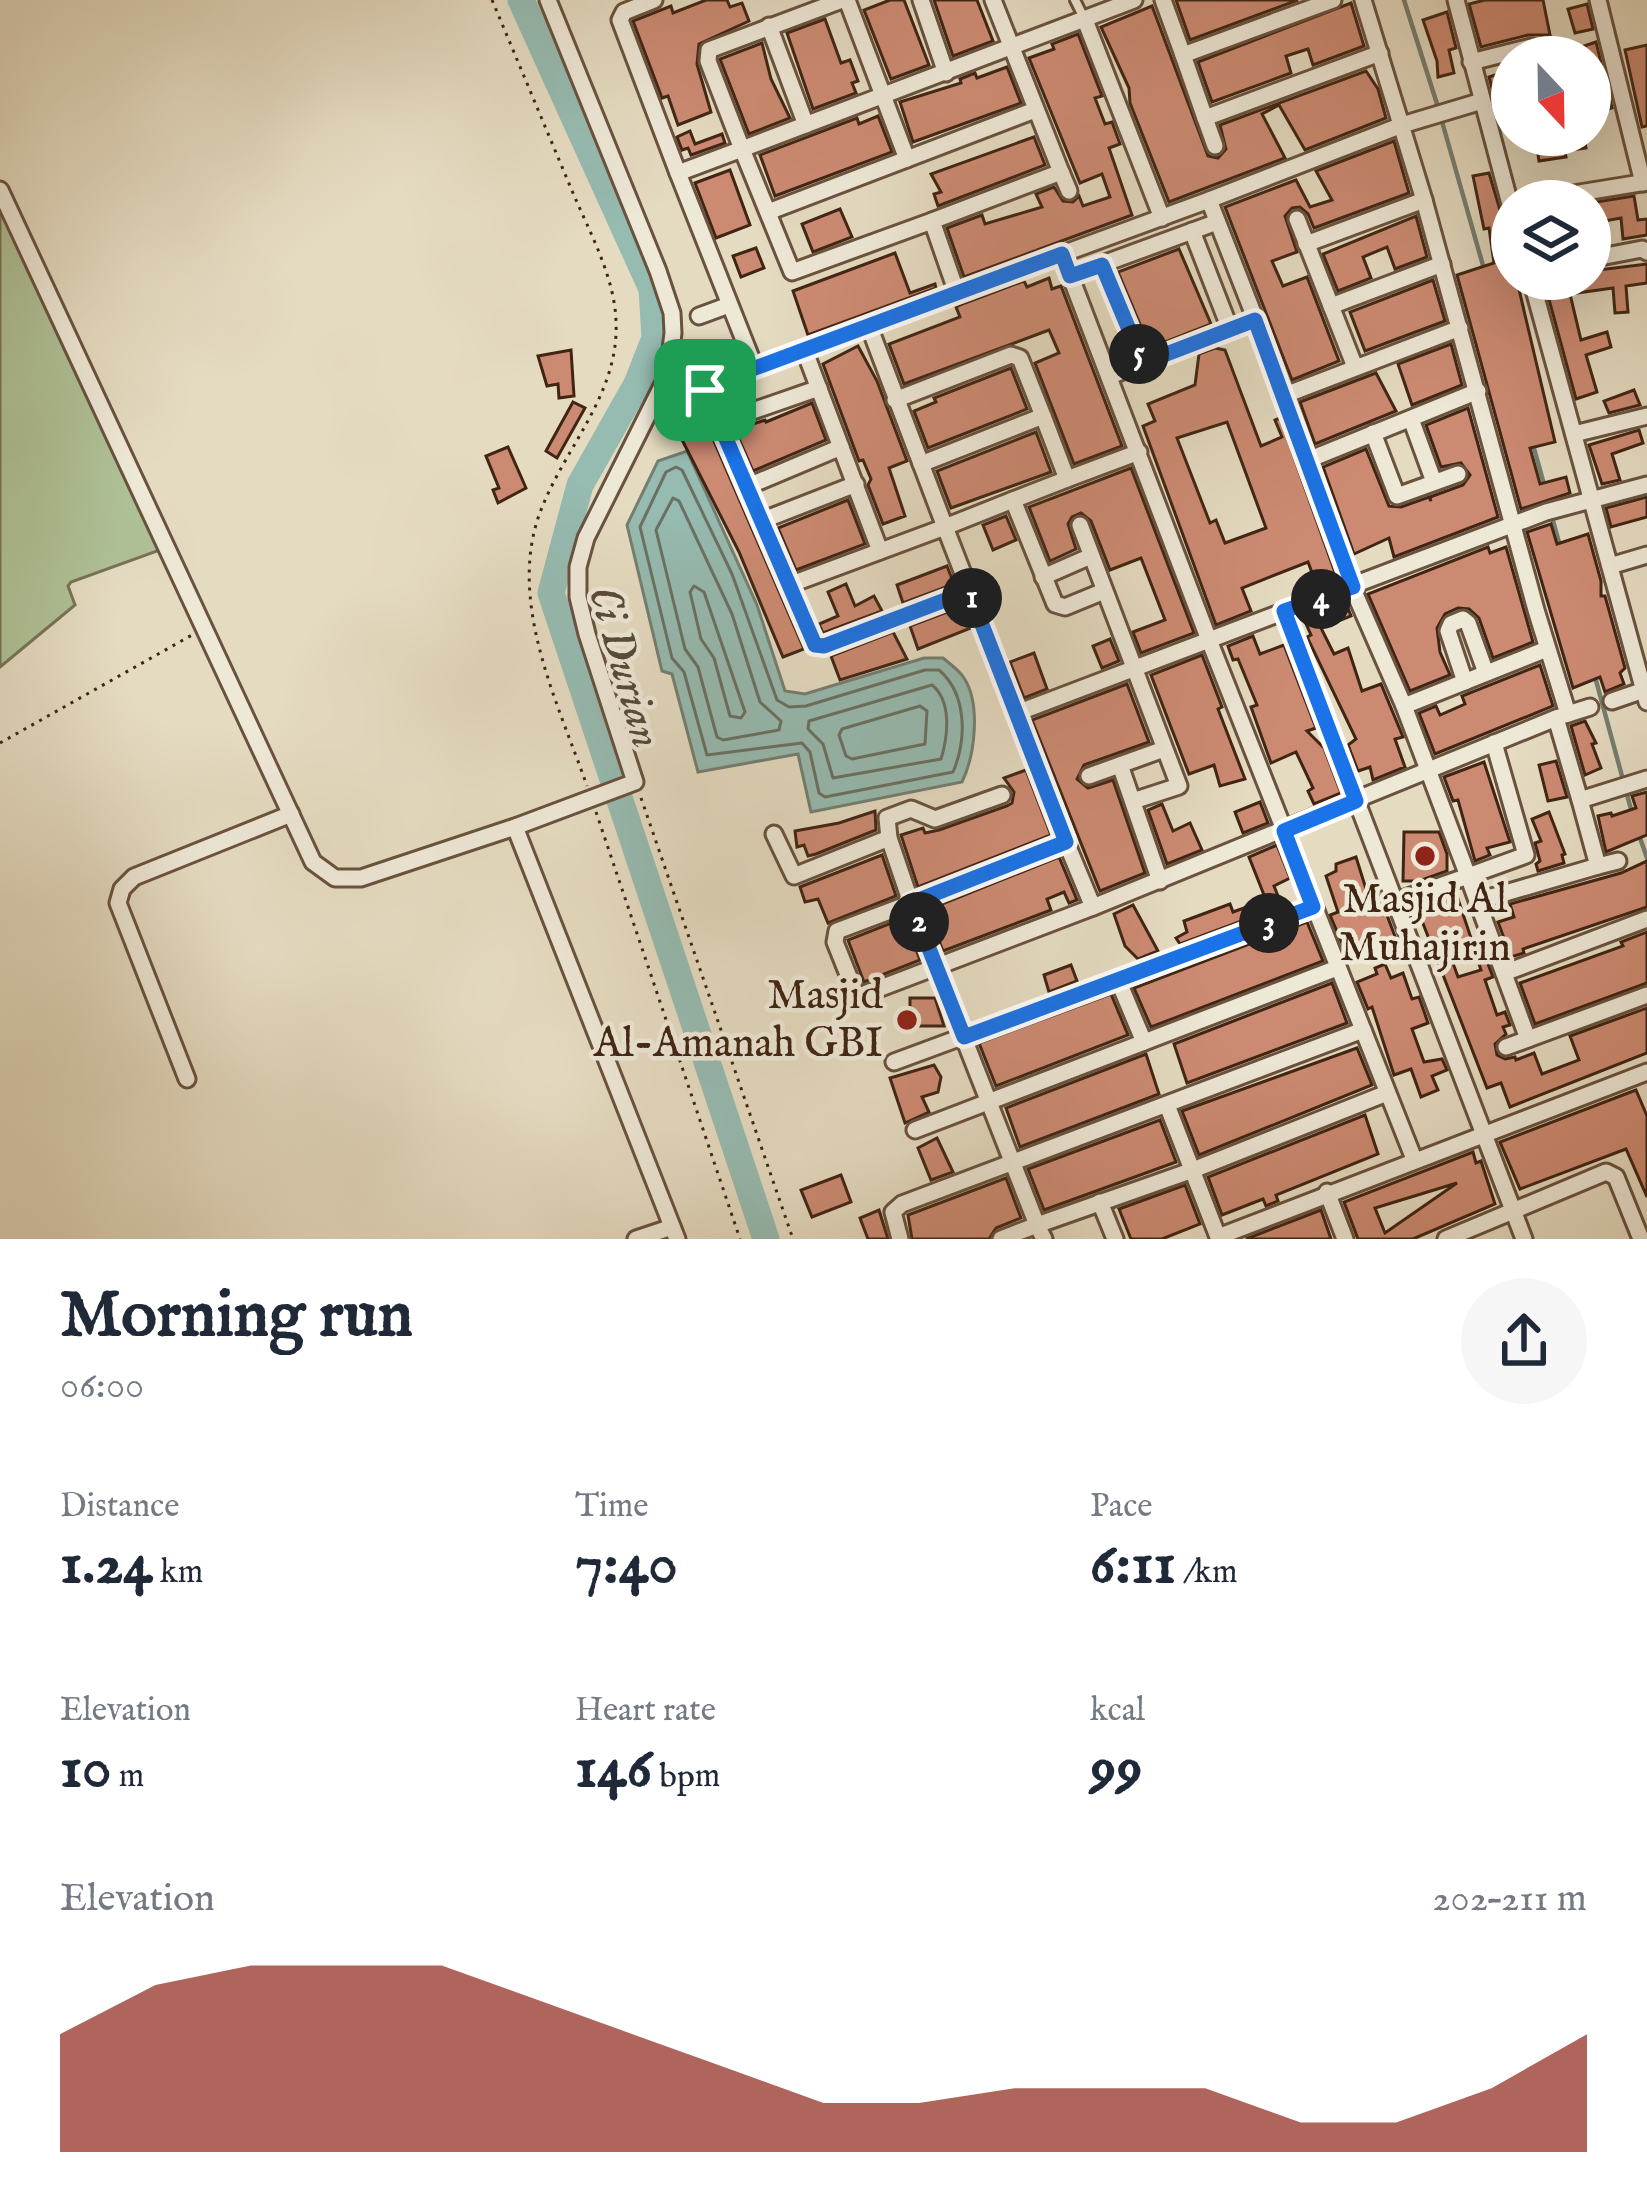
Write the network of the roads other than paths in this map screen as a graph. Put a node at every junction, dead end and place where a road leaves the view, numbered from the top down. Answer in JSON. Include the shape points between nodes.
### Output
{"nodes":[{"id":1,"x":548,"y":0,"type":"edge"},
{"id":2,"x":844,"y":0,"type":"edge"},
{"id":3,"x":921,"y":0,"type":"edge"},
{"id":4,"x":993,"y":0,"type":"edge"},
{"id":5,"x":1075,"y":0,"type":"edge"},
{"id":6,"x":1132,"y":0,"type":"edge"},
{"id":7,"x":1163,"y":0,"type":"edge"},
{"id":8,"x":1333,"y":0,"type":"edge"},
{"id":9,"x":1363,"y":0,"type":"edge"},
{"id":10,"x":1456,"y":0,"type":"edge"},
{"id":11,"x":1598,"y":0,"type":"edge"},
{"id":12,"x":642,"y":2,"type":"edge"},
{"id":13,"x":1084,"y":20,"type":"junction"},
{"id":14,"x":769,"y":26,"type":"junction"},
{"id":15,"x":1012,"y":48,"type":"junction"},
{"id":16,"x":1380,"y":53,"type":"junction"},
{"id":17,"x":1183,"y":55,"type":"junction"},
{"id":18,"x":1491,"y":57,"type":"edge"},
{"id":19,"x":1472,"y":62,"type":"junction"},
{"id":20,"x":946,"y":74,"type":"junction"},
{"id":21,"x":884,"y":97,"type":"junction"},
{"id":22,"x":1482,"y":101,"type":"junction"},
{"id":23,"x":1036,"y":110,"type":"junction"},
{"id":24,"x":1205,"y":118,"type":"junction"},
{"id":25,"x":806,"y":125,"type":"junction"},
{"id":26,"x":1402,"y":125,"type":"junction"},
{"id":27,"x":1491,"y":135,"type":"edge"},
{"id":28,"x":1216,"y":146,"type":"dead end"},
{"id":29,"x":742,"y":149,"type":"junction"},
{"id":30,"x":908,"y":159,"type":"junction"},
{"id":31,"x":1060,"y":172,"type":"junction"},
{"id":32,"x":678,"y":173,"type":"junction"},
{"id":33,"x":1645,"y":183,"type":"edge"},
{"id":34,"x":1611,"y":188,"type":"edge"},
{"id":35,"x":0,"y":190,"type":"edge"},
{"id":36,"x":1070,"y":191,"type":"dead end"},
{"id":37,"x":1209,"y":200,"type":"junction"},
{"id":38,"x":1424,"y":200,"type":"junction"},
{"id":39,"x":768,"y":212,"type":"junction"},
{"id":40,"x":1162,"y":218,"type":"junction"},
{"id":41,"x":1297,"y":219,"type":"dead end"},
{"id":42,"x":932,"y":221,"type":"junction"},
{"id":43,"x":1217,"y":222,"type":"junction"},
{"id":44,"x":1192,"y":231,"type":"junction"},
{"id":45,"x":1306,"y":244,"type":"junction"},
{"id":46,"x":1647,"y":252,"type":"edge"},
{"id":47,"x":1062,"y":254,"type":"junction"},
{"id":48,"x":1611,"y":255,"type":"edge"},
{"id":49,"x":1442,"y":264,"type":"junction"},
{"id":50,"x":1102,"y":265,"type":"junction"},
{"id":51,"x":1070,"y":276,"type":"junction"},
{"id":52,"x":957,"y":293,"type":"junction"},
{"id":53,"x":1537,"y":300,"type":"edge"},
{"id":54,"x":729,"y":304,"type":"junction"},
{"id":55,"x":1331,"y":306,"type":"junction"},
{"id":56,"x":699,"y":316,"type":"dead end"},
{"id":57,"x":1255,"y":320,"type":"junction"},
{"id":58,"x":869,"y":326,"type":"junction"},
{"id":59,"x":1460,"y":328,"type":"junction"},
{"id":60,"x":1230,"y":329,"type":"junction"},
{"id":61,"x":804,"y":349,"type":"junction"},
{"id":62,"x":1143,"y":363,"type":"junction"},
{"id":63,"x":1355,"y":367,"type":"junction"},
{"id":64,"x":755,"y":368,"type":"junction"},
{"id":65,"x":1110,"y":376,"type":"junction"},
{"id":66,"x":819,"y":388,"type":"junction"},
{"id":67,"x":705,"y":390,"type":"junction"},
{"id":68,"x":1478,"y":392,"type":"junction"},
{"id":69,"x":659,"y":393,"type":"junction"},
{"id":70,"x":1285,"y":395,"type":"junction"},
{"id":71,"x":896,"y":400,"type":"junction"},
{"id":72,"x":1043,"y":416,"type":"junction"},
{"id":73,"x":1647,"y":416,"type":"edge"},
{"id":74,"x":1411,"y":419,"type":"junction"},
{"id":75,"x":718,"y":423,"type":"junction"},
{"id":76,"x":1372,"y":433,"type":"junction"},
{"id":77,"x":1574,"y":434,"type":"junction"},
{"id":78,"x":841,"y":447,"type":"junction"},
{"id":79,"x":1139,"y":452,"type":"junction"},
{"id":80,"x":1308,"y":460,"type":"junction"},
{"id":81,"x":921,"y":464,"type":"junction"},
{"id":82,"x":1458,"y":474,"type":"dead end"},
{"id":83,"x":1067,"y":479,"type":"junction"},
{"id":84,"x":1434,"y":482,"type":"junction"},
{"id":85,"x":856,"y":484,"type":"junction"},
{"id":86,"x":1647,"y":484,"type":"edge"},
{"id":87,"x":746,"y":487,"type":"junction"},
{"id":88,"x":1397,"y":496,"type":"junction"},
{"id":89,"x":1590,"y":499,"type":"junction"},
{"id":90,"x":1013,"y":500,"type":"junction"},
{"id":91,"x":1380,"y":503,"type":"dead end"},
{"id":92,"x":761,"y":521,"type":"junction"},
{"id":93,"x":1514,"y":524,"type":"junction"},
{"id":94,"x":1080,"y":525,"type":"dead end"},
{"id":95,"x":945,"y":527,"type":"junction"},
{"id":96,"x":880,"y":551,"type":"junction"},
{"id":97,"x":1647,"y":555,"type":"edge"},
{"id":98,"x":1091,"y":556,"type":"junction"},
{"id":99,"x":1610,"y":566,"type":"junction"},
{"id":100,"x":1043,"y":577,"type":"junction"},
{"id":101,"x":789,"y":585,"type":"junction"},
{"id":102,"x":1353,"y":587,"type":"junction"},
{"id":103,"x":969,"y":591,"type":"junction"},
{"id":104,"x":1104,"y":591,"type":"junction"},
{"id":105,"x":1284,"y":611,"type":"junction"},
{"id":106,"x":1209,"y":640,"type":"junction"},
{"id":107,"x":1547,"y":649,"type":"junction"},
{"id":108,"x":1133,"y":670,"type":"junction"},
{"id":109,"x":1486,"y":674,"type":"junction"},
{"id":110,"x":1465,"y":682,"type":"junction"},
{"id":111,"x":1645,"y":696,"type":"edge"},
{"id":112,"x":1612,"y":701,"type":"dead end"},
{"id":113,"x":1404,"y":706,"type":"junction"},
{"id":114,"x":1590,"y":707,"type":"dead end"},
{"id":115,"x":1016,"y":713,"type":"junction"},
{"id":116,"x":1562,"y":716,"type":"junction"},
{"id":117,"x":1494,"y":743,"type":"junction"},
{"id":118,"x":1164,"y":749,"type":"junction"},
{"id":119,"x":1120,"y":766,"type":"junction"},
{"id":120,"x":1429,"y":770,"type":"junction"},
{"id":121,"x":1089,"y":776,"type":"dead end"},
{"id":122,"x":1642,"y":780,"type":"edge"},
{"id":123,"x":1003,"y":795,"type":"dead end"},
{"id":124,"x":1580,"y":800,"type":"junction"},
{"id":125,"x":1356,"y":801,"type":"junction"},
{"id":126,"x":1133,"y":802,"type":"junction"},
{"id":127,"x":291,"y":814,"type":"junction"},
{"id":128,"x":515,"y":827,"type":"junction"},
{"id":129,"x":1284,"y":831,"type":"junction"},
{"id":130,"x":774,"y":834,"type":"dead end"},
{"id":131,"x":889,"y":838,"type":"junction"},
{"id":132,"x":1066,"y":842,"type":"junction"},
{"id":133,"x":1526,"y":855,"type":"junction"},
{"id":134,"x":1618,"y":861,"type":"dead end"},
{"id":135,"x":1598,"y":866,"type":"junction"},
{"id":136,"x":1468,"y":876,"type":"junction"},
{"id":137,"x":1160,"y":881,"type":"junction"},
{"id":138,"x":1533,"y":884,"type":"junction"},
{"id":139,"x":1478,"y":901,"type":"junction"},
{"id":140,"x":1394,"y":902,"type":"junction"},
{"id":141,"x":911,"y":903,"type":"junction"},
{"id":142,"x":1093,"y":907,"type":"junction"},
{"id":143,"x":1313,"y":907,"type":"junction"},
{"id":144,"x":1647,"y":920,"type":"edge"},
{"id":145,"x":936,"y":966,"type":"junction"},
{"id":146,"x":1336,"y":968,"type":"junction"},
{"id":147,"x":1504,"y":973,"type":"junction"},
{"id":148,"x":1118,"y":980,"type":"junction"},
{"id":149,"x":1647,"y":995,"type":"edge"},
{"id":150,"x":1363,"y":1030,"type":"junction"},
{"id":151,"x":964,"y":1037,"type":"junction"},
{"id":152,"x":1528,"y":1039,"type":"junction"},
{"id":153,"x":1144,"y":1042,"type":"junction"},
{"id":154,"x":1506,"y":1047,"type":"dead end"},
{"id":155,"x":894,"y":1062,"type":"dead end"},
{"id":156,"x":1647,"y":1072,"type":"edge"},
{"id":157,"x":187,"y":1078,"type":"dead end"},
{"id":158,"x":1387,"y":1093,"type":"junction"},
{"id":159,"x":988,"y":1100,"type":"junction"},
{"id":160,"x":1167,"y":1105,"type":"junction"},
{"id":161,"x":915,"y":1130,"type":"dead end"},
{"id":162,"x":1484,"y":1132,"type":"junction"},
{"id":163,"x":1414,"y":1159,"type":"junction"},
{"id":164,"x":1012,"y":1163,"type":"junction"},
{"id":165,"x":1192,"y":1170,"type":"junction"},
{"id":166,"x":1327,"y":1192,"type":"junction"},
{"id":167,"x":1100,"y":1202,"type":"junction"},
{"id":168,"x":1513,"y":1210,"type":"junction"},
{"id":169,"x":1041,"y":1232,"type":"edge"},
{"id":170,"x":675,"y":1233,"type":"edge"},
{"id":171,"x":1216,"y":1238,"type":"edge"},
{"id":172,"x":636,"y":1239,"type":"edge"},
{"id":173,"x":900,"y":1239,"type":"edge"},
{"id":174,"x":1001,"y":1239,"type":"edge"},
{"id":175,"x":1115,"y":1239,"type":"edge"},
{"id":176,"x":1345,"y":1239,"type":"edge"},
{"id":177,"x":1446,"y":1239,"type":"edge"},
{"id":178,"x":1524,"y":1239,"type":"edge"},
{"id":179,"x":1641,"y":1239,"type":"edge"}],
"edges":[{"from":1,"to":69,"type":"street","via":[[667,294],[673,332]]},
{"from":2,"to":14,"type":"street"},
{"from":2,"to":21,"type":"street"},
{"from":3,"to":20,"type":"street"},
{"from":4,"to":15,"type":"street"},
{"from":5,"to":13,"type":"lane"},
{"from":6,"to":13,"type":"street"},
{"from":7,"to":17,"type":"street"},
{"from":8,"to":17,"type":"street"},
{"from":9,"to":16,"type":"street"},
{"from":10,"to":19,"type":"street"},
{"from":11,"to":33,"type":"street"},
{"from":12,"to":32,"type":"street","via":[[620,20]]},
{"from":13,"to":15,"type":"street"},
{"from":13,"to":40,"type":"street"},
{"from":14,"to":25,"type":"street"},
{"from":14,"to":29,"type":"street","via":[[708,54]]},
{"from":15,"to":20,"type":"street"},
{"from":15,"to":23,"type":"street"},
{"from":16,"to":24,"type":"street"},
{"from":16,"to":26,"type":"street"},
{"from":17,"to":24,"type":"street"},
{"from":18,"to":19,"type":"street"},
{"from":19,"to":22,"type":"street"},
{"from":20,"to":21,"type":"street"},
{"from":21,"to":25,"type":"street"},
{"from":21,"to":30,"type":"street"},
{"from":22,"to":26,"type":"street"},
{"from":22,"to":27,"type":"street"},
{"from":23,"to":30,"type":"street"},
{"from":23,"to":31,"type":"street"},
{"from":24,"to":28,"type":"street"},
{"from":25,"to":29,"type":"street"},
{"from":26,"to":37,"type":"street"},
{"from":26,"to":38,"type":"street"},
{"from":29,"to":32,"type":"street"},
{"from":29,"to":39,"type":"street"},
{"from":30,"to":39,"type":"street"},
{"from":31,"to":36,"type":"street"},
{"from":31,"to":42,"type":"street"},
{"from":32,"to":54,"type":"street"},
{"from":33,"to":34,"type":"street"},
{"from":35,"to":127,"type":"street"},
{"from":37,"to":40,"type":"street"},
{"from":37,"to":43,"type":"street"},
{"from":38,"to":45,"type":"street"},
{"from":38,"to":49,"type":"street"},
{"from":39,"to":42,"type":"street","via":[[796,273]]},
{"from":40,"to":47,"type":"street"},
{"from":41,"to":45,"type":"street"},
{"from":42,"to":52,"type":"street"},
{"from":43,"to":44,"type":"street"},
{"from":43,"to":57,"type":"street"},
{"from":44,"to":50,"type":"street"},
{"from":44,"to":60,"type":"street"},
{"from":45,"to":55,"type":"street"},
{"from":46,"to":48,"type":"street"},
{"from":47,"to":51,"type":"street"},
{"from":47,"to":52,"type":"street"},
{"from":49,"to":55,"type":"street"},
{"from":49,"to":59,"type":"street"},
{"from":50,"to":51,"type":"street"},
{"from":50,"to":62,"type":"street"},
{"from":51,"to":65,"type":"street"},
{"from":52,"to":58,"type":"street"},
{"from":53,"to":77,"type":"street"},
{"from":54,"to":56,"type":"street"},
{"from":54,"to":64,"type":"street"},
{"from":55,"to":63,"type":"street"},
{"from":57,"to":60,"type":"street"},
{"from":57,"to":70,"type":"street"},
{"from":58,"to":61,"type":"street"},
{"from":58,"to":71,"type":"street"},
{"from":59,"to":63,"type":"street"},
{"from":59,"to":68,"type":"street"},
{"from":60,"to":62,"type":"street"},
{"from":61,"to":64,"type":"street"},
{"from":61,"to":66,"type":"street"},
{"from":62,"to":65,"type":"street"},
{"from":63,"to":70,"type":"street"},
{"from":64,"to":67,"type":"street"},
{"from":65,"to":79,"type":"street"},
{"from":66,"to":75,"type":"street"},
{"from":66,"to":78,"type":"street"},
{"from":67,"to":69,"type":"street"},
{"from":67,"to":75,"type":"street"},
{"from":68,"to":74,"type":"street"},
{"from":68,"to":93,"type":"street"},
{"from":69,"to":128,"type":"street","via":[[578,567],[587,634],[632,783]]},
{"from":70,"to":80,"type":"street"},
{"from":71,"to":72,"type":"street","via":[[1015,354]]},
{"from":71,"to":81,"type":"street"},
{"from":72,"to":81,"type":"street"},
{"from":72,"to":83,"type":"street"},
{"from":73,"to":77,"type":"street"},
{"from":74,"to":76,"type":"street"},
{"from":74,"to":84,"type":"street"},
{"from":75,"to":87,"type":"street"},
{"from":76,"to":80,"type":"street"},
{"from":76,"to":88,"type":"street"},
{"from":77,"to":89,"type":"street"},
{"from":78,"to":85,"type":"street"},
{"from":78,"to":87,"type":"street"},
{"from":79,"to":83,"type":"street"},
{"from":79,"to":106,"type":"street"},
{"from":80,"to":102,"type":"street"},
{"from":81,"to":95,"type":"street"},
{"from":82,"to":84,"type":"street"},
{"from":83,"to":90,"type":"street"},
{"from":84,"to":88,"type":"street"},
{"from":85,"to":92,"type":"street"},
{"from":85,"to":96,"type":"street"},
{"from":86,"to":89,"type":"street"},
{"from":87,"to":92,"type":"street"},
{"from":88,"to":91,"type":"street"},
{"from":89,"to":93,"type":"street"},
{"from":89,"to":99,"type":"street"},
{"from":90,"to":95,"type":"street"},
{"from":90,"to":100,"type":"street"},
{"from":92,"to":101,"type":"street"},
{"from":93,"to":102,"type":"street"},
{"from":93,"to":107,"type":"street"},
{"from":94,"to":98,"type":"street"},
{"from":95,"to":96,"type":"street"},
{"from":95,"to":103,"type":"street"},
{"from":96,"to":101,"type":"street"},
{"from":97,"to":99,"type":"street"},
{"from":98,"to":100,"type":"street"},
{"from":98,"to":104,"type":"street"},
{"from":99,"to":111,"type":"street"},
{"from":100,"to":104,"type":"street","via":[[1061,608]]},
{"from":101,"to":103,"type":"street","via":[[819,646]]},
{"from":102,"to":105,"type":"street"},
{"from":102,"to":113,"type":"street"},
{"from":103,"to":115,"type":"street"},
{"from":104,"to":108,"type":"street"},
{"from":105,"to":106,"type":"street"},
{"from":105,"to":125,"type":"street"},
{"from":106,"to":108,"type":"street"},
{"from":106,"to":129,"type":"street"},
{"from":107,"to":109,"type":"street"},
{"from":107,"to":116,"type":"street"},
{"from":108,"to":115,"type":"street"},
{"from":108,"to":118,"type":"street"},
{"from":109,"to":110,"type":"street"},
{"from":109,"to":110,"type":"street","via":[[1463,619],[1448,628]]},
{"from":110,"to":113,"type":"street"},
{"from":111,"to":112,"type":"street"},
{"from":113,"to":120,"type":"street"},
{"from":114,"to":116,"type":"street"},
{"from":115,"to":132,"type":"street"},
{"from":116,"to":117,"type":"street"},
{"from":116,"to":124,"type":"street"},
{"from":117,"to":120,"type":"street"},
{"from":117,"to":133,"type":"street"},
{"from":118,"to":119,"type":"street"},
{"from":118,"to":126,"type":"street","via":[[1185,783]]},
{"from":119,"to":121,"type":"street"},
{"from":119,"to":126,"type":"street"},
{"from":120,"to":125,"type":"street"},
{"from":120,"to":136,"type":"street"},
{"from":122,"to":124,"type":"street"},
{"from":123,"to":131,"type":"street","via":[[934,819],[911,809],[890,817]]},
{"from":124,"to":135,"type":"street"},
{"from":125,"to":129,"type":"street"},
{"from":125,"to":140,"type":"street"},
{"from":126,"to":137,"type":"street"},
{"from":127,"to":128,"type":"street","via":[[313,862],[349,880]]},
{"from":127,"to":157,"type":"street","via":[[122,889],[118,903]]},
{"from":128,"to":170,"type":"street"},
{"from":129,"to":137,"type":"street"},
{"from":129,"to":143,"type":"street"},
{"from":130,"to":131,"type":"street","via":[[794,876]]},
{"from":131,"to":141,"type":"street"},
{"from":132,"to":141,"type":"street"},
{"from":132,"to":142,"type":"street"},
{"from":133,"to":136,"type":"street"},
{"from":133,"to":138,"type":"street"},
{"from":134,"to":135,"type":"street"},
{"from":135,"to":138,"type":"street"},
{"from":136,"to":139,"type":"street"},
{"from":136,"to":140,"type":"street"},
{"from":137,"to":142,"type":"street"},
{"from":138,"to":139,"type":"street"},
{"from":139,"to":147,"type":"street"},
{"from":140,"to":162,"type":"street"},
{"from":141,"to":145,"type":"street"},
{"from":141,"to":145,"type":"street","via":[[837,932],[855,995]]},
{"from":142,"to":145,"type":"street"},
{"from":143,"to":146,"type":"street"},
{"from":143,"to":148,"type":"street"},
{"from":144,"to":147,"type":"street"},
{"from":145,"to":151,"type":"street"},
{"from":146,"to":150,"type":"street"},
{"from":146,"to":153,"type":"street"},
{"from":147,"to":152,"type":"street"},
{"from":148,"to":151,"type":"street"},
{"from":148,"to":153,"type":"street"},
{"from":149,"to":152,"type":"street"},
{"from":150,"to":158,"type":"street"},
{"from":150,"to":160,"type":"street"},
{"from":151,"to":155,"type":"street"},
{"from":151,"to":159,"type":"street"},
{"from":152,"to":154,"type":"street"},
{"from":153,"to":159,"type":"street"},
{"from":156,"to":162,"type":"street"},
{"from":158,"to":163,"type":"street"},
{"from":158,"to":165,"type":"street"},
{"from":159,"to":161,"type":"street"},
{"from":159,"to":164,"type":"street"},
{"from":160,"to":164,"type":"street"},
{"from":160,"to":165,"type":"street"},
{"from":162,"to":163,"type":"street"},
{"from":162,"to":168,"type":"street"},
{"from":163,"to":166,"type":"street"},
{"from":164,"to":169,"type":"street"},
{"from":164,"to":173,"type":"street","via":[[896,1207]]},
{"from":165,"to":167,"type":"street"},
{"from":165,"to":171,"type":"street"},
{"from":166,"to":171,"type":"street"},
{"from":166,"to":176,"type":"street"},
{"from":167,"to":169,"type":"street"},
{"from":167,"to":175,"type":"street"},
{"from":168,"to":177,"type":"street"},
{"from":168,"to":178,"type":"street"},
{"from":168,"to":179,"type":"street","via":[[1611,1172]]},
{"from":169,"to":174,"type":"street"},
{"from":170,"to":172,"type":"street"}]}
